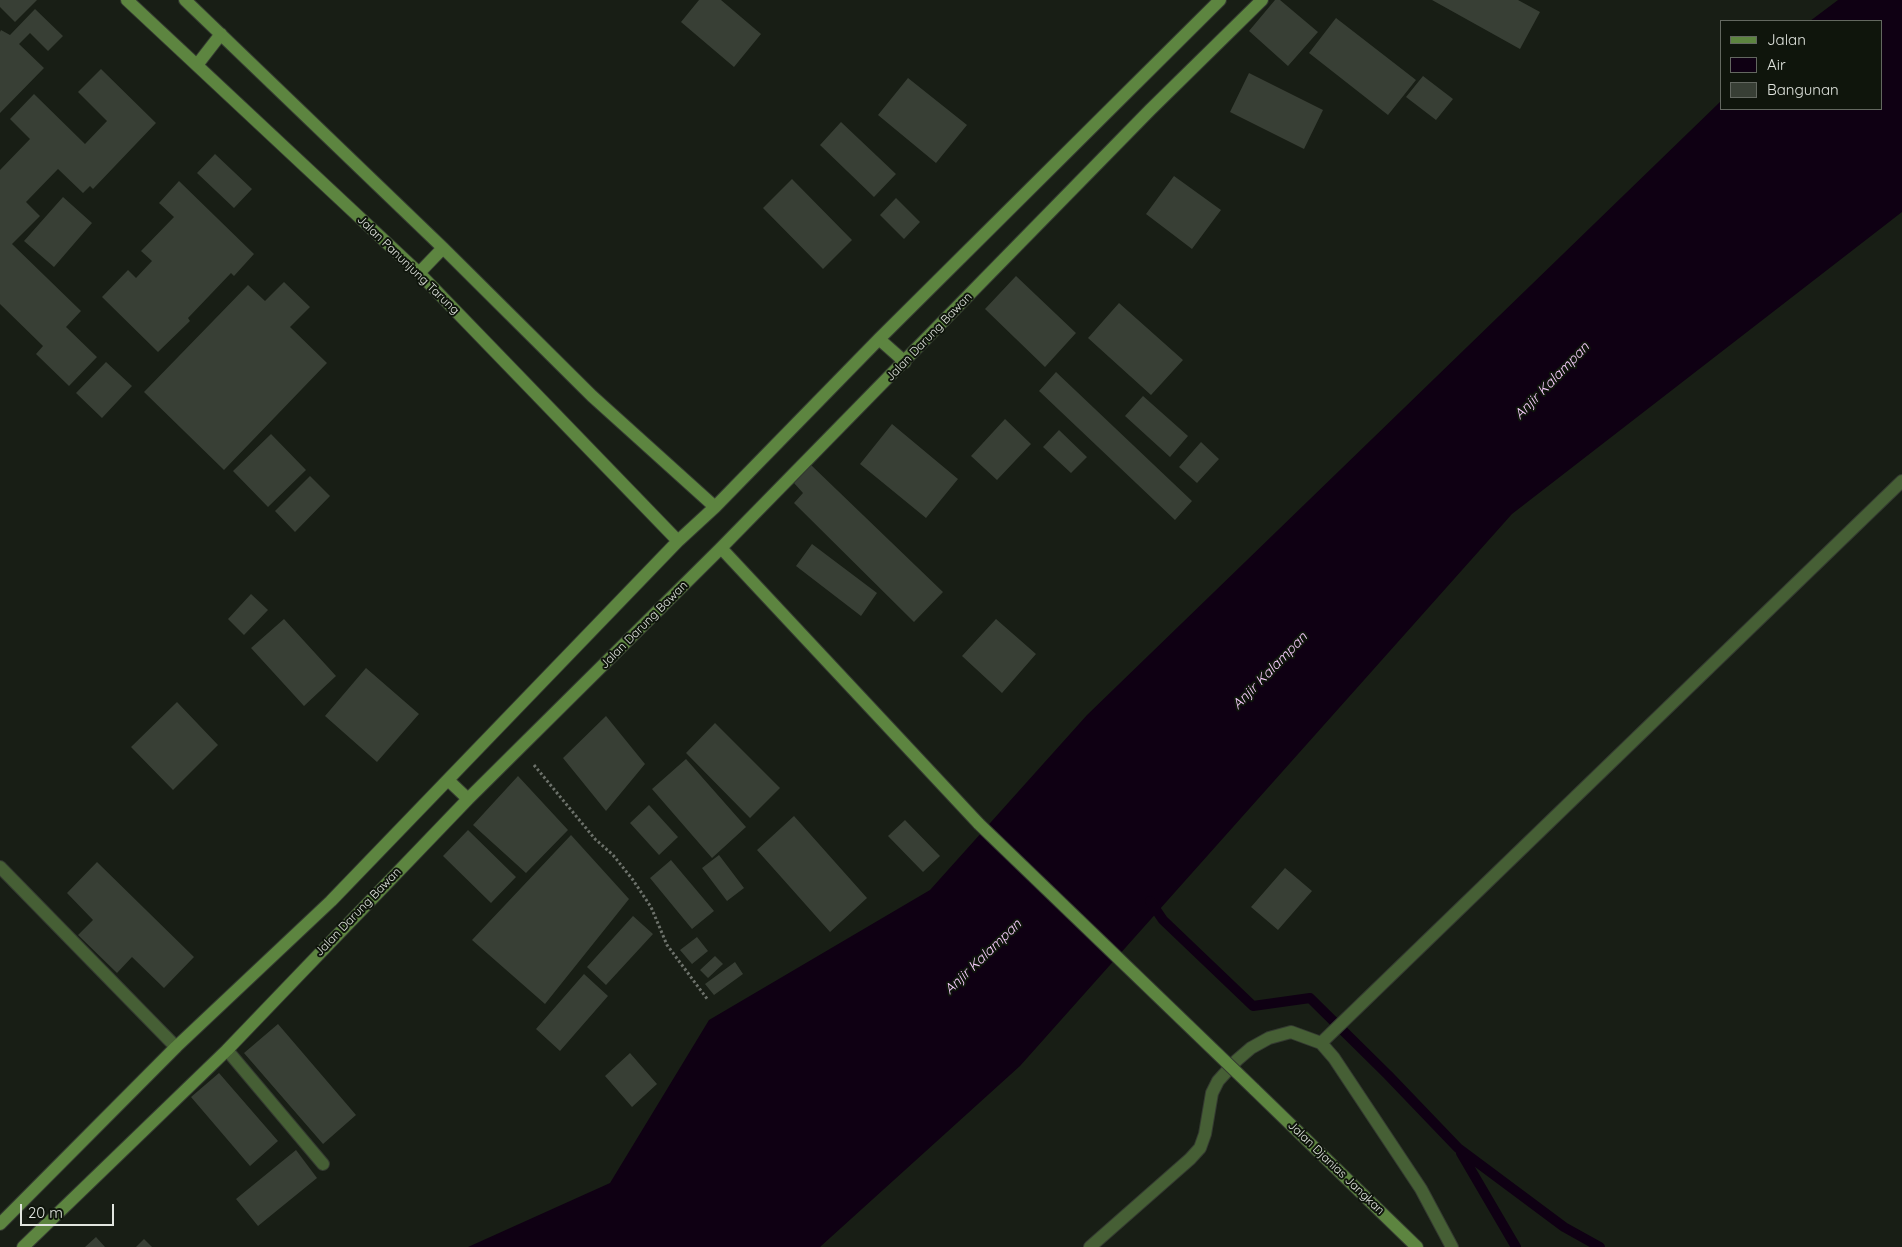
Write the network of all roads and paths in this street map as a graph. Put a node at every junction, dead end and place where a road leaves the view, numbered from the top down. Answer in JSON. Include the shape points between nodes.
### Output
{"nodes":[{"id":1,"x":127,"y":0,"type":"edge"},
{"id":2,"x":185,"y":0,"type":"edge"},
{"id":3,"x":1220,"y":0,"type":"edge"},
{"id":4,"x":1262,"y":0,"type":"edge"},
{"id":5,"x":221,"y":34,"type":"junction"},
{"id":6,"x":197,"y":64,"type":"junction"},
{"id":7,"x":443,"y":248,"type":"junction"},
{"id":8,"x":419,"y":273,"type":"junction"},
{"id":9,"x":879,"y":339,"type":"junction"},
{"id":10,"x":905,"y":362,"type":"junction"},
{"id":11,"x":1902,"y":481,"type":"edge"},
{"id":12,"x":715,"y":506,"type":"junction"},
{"id":13,"x":678,"y":541,"type":"junction"},
{"id":14,"x":721,"y":548,"type":"junction"},
{"id":15,"x":519,"y":748,"type":"junction"},
{"id":16,"x":448,"y":780,"type":"junction"},
{"id":17,"x":468,"y":798,"type":"junction"},
{"id":18,"x":0,"y":867,"type":"edge"},
{"id":19,"x":708,"y":1000,"type":"dead end"},
{"id":20,"x":1321,"y":1043,"type":"junction"},
{"id":21,"x":176,"y":1046,"type":"junction"},
{"id":22,"x":227,"y":1050,"type":"junction"},
{"id":23,"x":323,"y":1164,"type":"dead end"},
{"id":24,"x":0,"y":1224,"type":"edge"},
{"id":25,"x":23,"y":1247,"type":"edge"},
{"id":26,"x":1090,"y":1247,"type":"edge"},
{"id":27,"x":1417,"y":1247,"type":"edge"},
{"id":28,"x":1452,"y":1247,"type":"edge"}],
"edges":[{"from":1,"to":6,"type":"street","name":"Jalan Panunjung Tarung"},
{"from":2,"to":5,"type":"street"},
{"from":3,"to":9,"type":"street"},
{"from":4,"to":10,"type":"street","name":"Jalan Darung Bawan","via":[[1150,110]]},
{"from":5,"to":6,"type":"street"},
{"from":5,"to":7,"type":"street"},
{"from":6,"to":8,"type":"street","name":"Jalan Panunjung Tarung"},
{"from":7,"to":8,"type":"street"},
{"from":7,"to":12,"type":"street","via":[[592,396]]},
{"from":8,"to":13,"type":"street","name":"Jalan Panunjung Tarung"},
{"from":9,"to":10,"type":"street"},
{"from":9,"to":12,"type":"street"},
{"from":10,"to":14,"type":"street","name":"Jalan Darung Bawan"},
{"from":11,"to":20,"type":"street"},
{"from":12,"to":13,"type":"street"},
{"from":13,"to":16,"type":"street"},
{"from":14,"to":15,"type":"street","name":"Jalan Darung Bawan"},
{"from":14,"to":27,"type":"street","name":"Jalan Djanias Jangkan","bridge":true,"via":[[979,824]]},
{"from":15,"to":17,"type":"street","name":"Jalan Darung Bawan"},
{"from":15,"to":19,"type":"path","via":[[595,840],[613,855],[633,880],[651,907],[667,945]]},
{"from":16,"to":17,"type":"street"},
{"from":16,"to":21,"type":"street","via":[[330,901]]},
{"from":17,"to":22,"type":"street","name":"Jalan Darung Bawan"},
{"from":18,"to":21,"type":"street"},
{"from":20,"to":26,"type":"street","via":[[1292,1032],[1268,1038],[1244,1054],[1218,1081],[1212,1093],[1200,1148]]},
{"from":20,"to":28,"type":"street","via":[[1421,1189]]},
{"from":21,"to":24,"type":"street"},
{"from":22,"to":23,"type":"street"},
{"from":22,"to":25,"type":"street","name":"Jalan Darung Bawan"}]}
